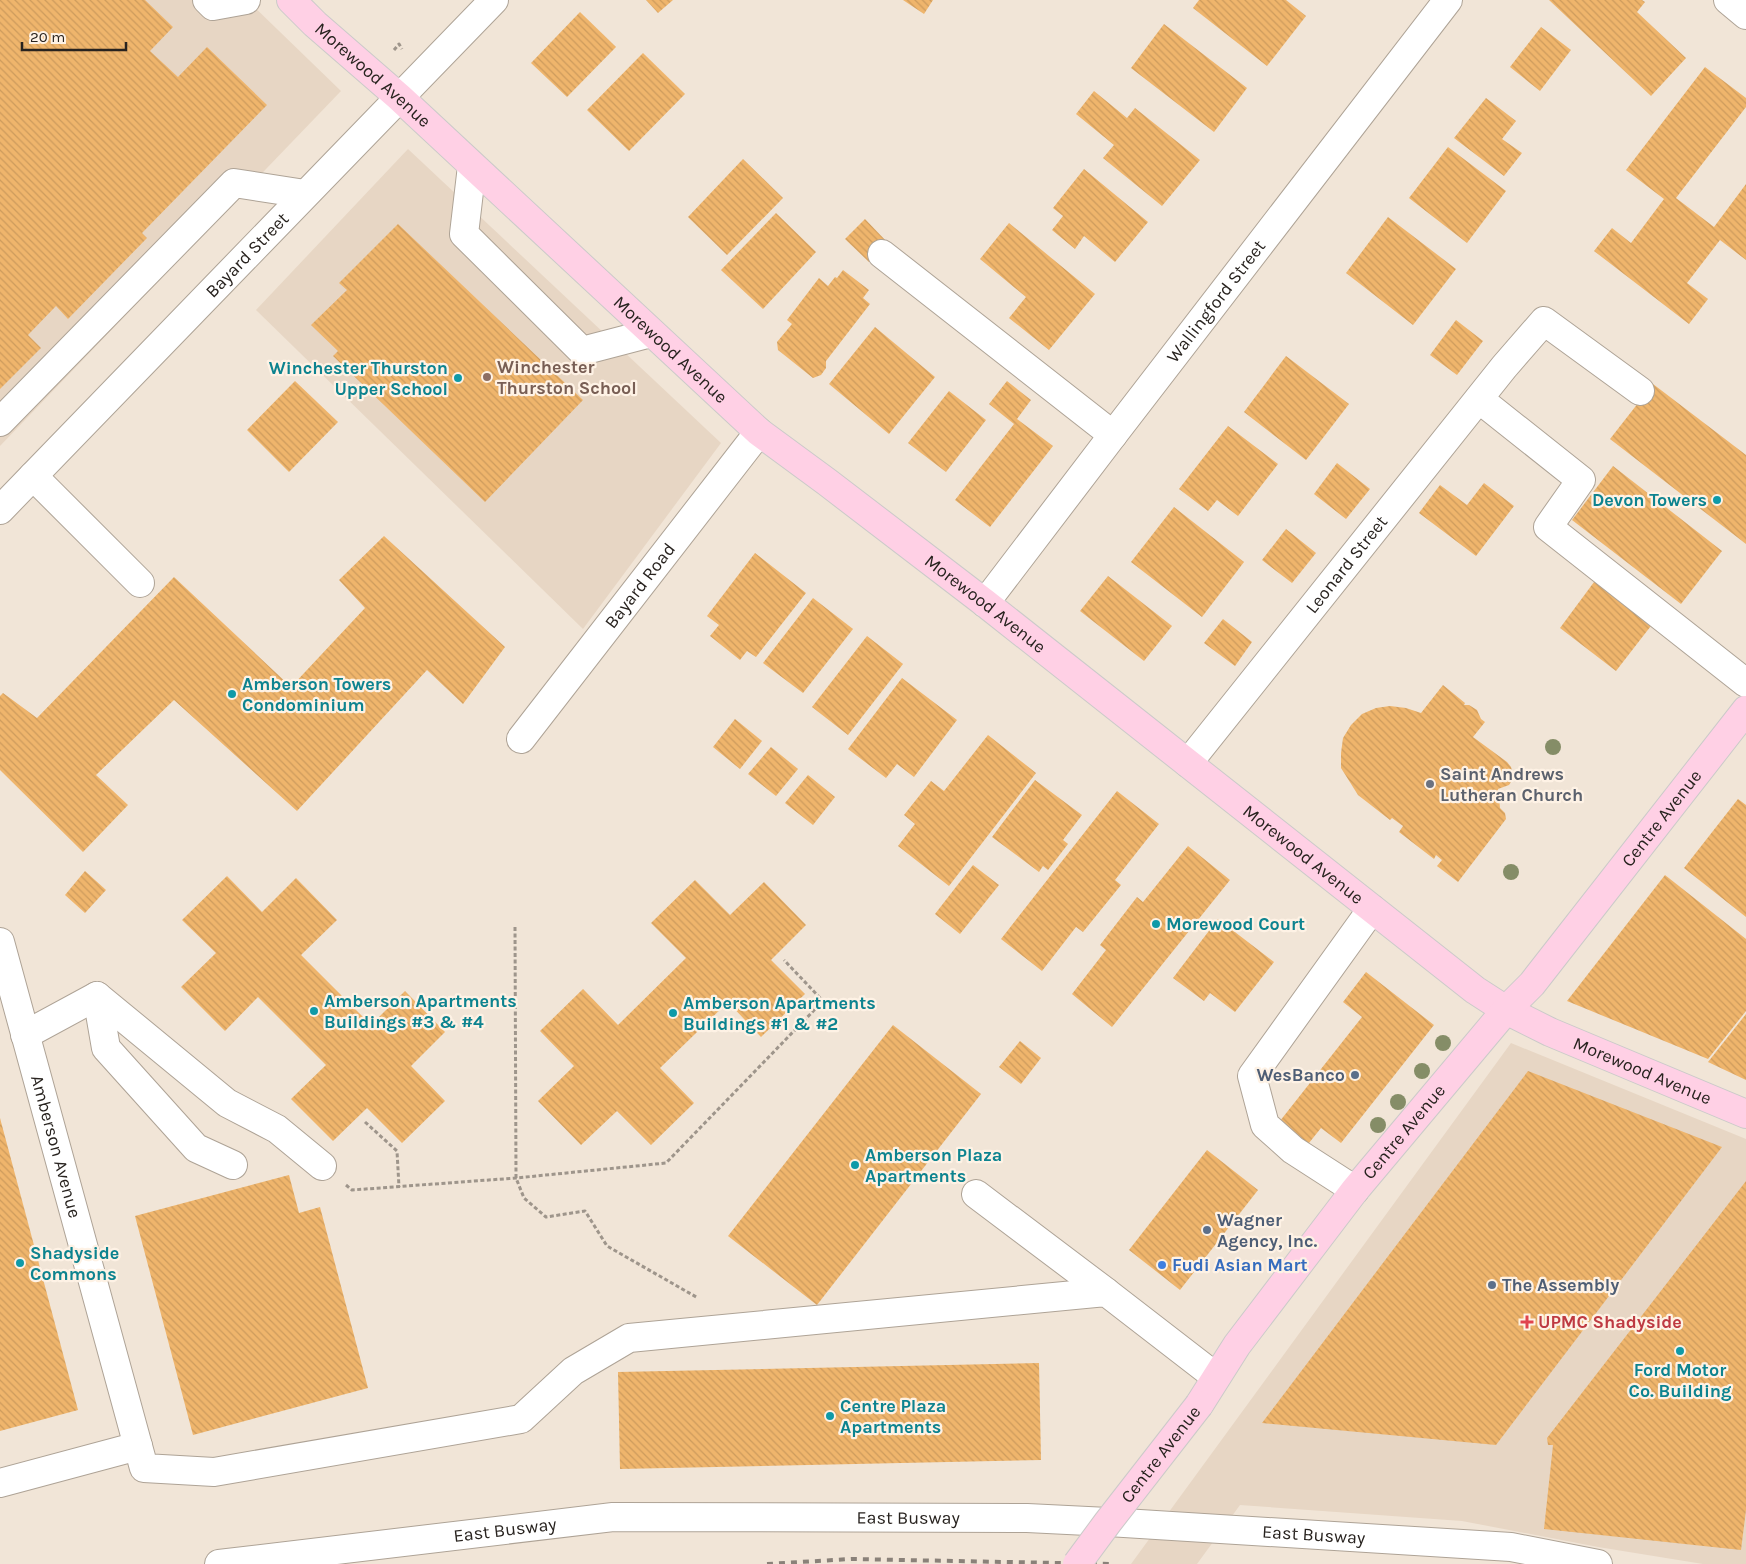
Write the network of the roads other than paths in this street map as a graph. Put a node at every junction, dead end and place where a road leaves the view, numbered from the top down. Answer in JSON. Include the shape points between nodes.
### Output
{"nodes":[{"id":1,"x":207,"y":0,"type":"edge"},
{"id":2,"x":246,"y":0,"type":"edge"},
{"id":3,"x":291,"y":0,"type":"edge"},
{"id":4,"x":494,"y":0,"type":"edge"},
{"id":5,"x":1448,"y":0,"type":"edge"},
{"id":6,"x":1728,"y":0,"type":"edge"},
{"id":7,"x":1746,"y":15,"type":"edge"},
{"id":8,"x":399,"y":97,"type":"junction"},
{"id":9,"x":472,"y":166,"type":"junction"},
{"id":10,"x":305,"y":194,"type":"junction"},
{"id":11,"x":882,"y":254,"type":"dead end"},
{"id":12,"x":651,"y":333,"type":"junction"},
{"id":13,"x":1640,"y":391,"type":"dead end"},
{"id":14,"x":1479,"y":398,"type":"junction"},
{"id":15,"x":0,"y":422,"type":"edge"},
{"id":16,"x":759,"y":432,"type":"junction"},
{"id":17,"x":1113,"y":434,"type":"junction"},
{"id":18,"x":33,"y":476,"type":"junction"},
{"id":19,"x":0,"y":510,"type":"edge"},
{"id":20,"x":140,"y":583,"type":"dead end"},
{"id":21,"x":985,"y":604,"type":"junction"},
{"id":22,"x":1746,"y":683,"type":"edge"},
{"id":23,"x":1746,"y":710,"type":"edge"},
{"id":24,"x":521,"y":740,"type":"dead end"},
{"id":25,"x":1188,"y":764,"type":"junction"},
{"id":26,"x":1372,"y":909,"type":"junction"},
{"id":27,"x":0,"y":942,"type":"edge"},
{"id":28,"x":97,"y":996,"type":"junction"},
{"id":29,"x":1506,"y":1010,"type":"junction"},
{"id":30,"x":25,"y":1034,"type":"junction"},
{"id":31,"x":1746,"y":1114,"type":"edge"},
{"id":32,"x":233,"y":1164,"type":"dead end"},
{"id":33,"x":322,"y":1166,"type":"road end"},
{"id":34,"x":1355,"y":1190,"type":"junction"},
{"id":35,"x":976,"y":1194,"type":"dead end"},
{"id":36,"x":1095,"y":1284,"type":"junction"},
{"id":37,"x":1216,"y":1377,"type":"junction"},
{"id":38,"x":141,"y":1457,"type":"junction"},
{"id":39,"x":0,"y":1483,"type":"edge"},
{"id":40,"x":219,"y":1564,"type":"edge"},
{"id":41,"x":1078,"y":1564,"type":"edge"},
{"id":42,"x":1598,"y":1564,"type":"edge"}],
"edges":[{"from":1,"to":2,"type":"street","via":[[213,6]]},
{"from":3,"to":8,"type":"main road","name":"Morewood Avenue"},
{"from":4,"to":8,"type":"street","name":"Bayard Street"},
{"from":5,"to":17,"type":"street","name":"Wallingford Street"},
{"from":6,"to":7,"type":"street"},
{"from":8,"to":9,"type":"main road","name":"Morewood Avenue"},
{"from":8,"to":10,"type":"street","name":"Bayard Street"},
{"from":9,"to":12,"type":"main road","name":"Morewood Avenue"},
{"from":9,"to":12,"type":"street","via":[[464,234],[582,351]]},
{"from":10,"to":15,"type":"street","via":[[234,184]]},
{"from":10,"to":18,"type":"street","name":"Bayard Street"},
{"from":11,"to":17,"type":"street"},
{"from":12,"to":16,"type":"main road","name":"Morewood Avenue"},
{"from":13,"to":14,"type":"street","name":"Leonard Street","via":[[1544,321]]},
{"from":14,"to":22,"type":"street","via":[[1581,480],[1548,527]]},
{"from":14,"to":25,"type":"street","name":"Leonard Street"},
{"from":16,"to":21,"type":"main road","name":"Morewood Avenue"},
{"from":16,"to":24,"type":"street","name":"Bayard Road"},
{"from":17,"to":21,"type":"street","name":"Wallingford Street"},
{"from":18,"to":19,"type":"street","name":"Bayard Street"},
{"from":18,"to":20,"type":"street"},
{"from":21,"to":25,"type":"main road","name":"Morewood Avenue"},
{"from":23,"to":29,"type":"main road","name":"Centre Avenue","via":[[1532,984]]},
{"from":25,"to":26,"type":"main road","name":"Morewood Avenue"},
{"from":26,"to":29,"type":"main road","name":"Morewood Avenue","via":[[1475,990]]},
{"from":26,"to":34,"type":"street","via":[[1252,1076],[1264,1125],[1293,1150]]},
{"from":27,"to":30,"type":"street","name":"Amberson Avenue"},
{"from":28,"to":30,"type":"street"},
{"from":28,"to":32,"type":"street","via":[[106,1048],[196,1148]]},
{"from":28,"to":33,"type":"street","via":[[227,1103],[277,1129]]},
{"from":29,"to":31,"type":"main road","name":"Morewood Avenue","via":[[1550,1032]]},
{"from":29,"to":34,"type":"main road","name":"Centre Avenue"},
{"from":30,"to":38,"type":"street","name":"Amberson Avenue"},
{"from":34,"to":37,"type":"main road","name":"Centre Avenue"},
{"from":35,"to":36,"type":"street"},
{"from":36,"to":37,"type":"street"},
{"from":36,"to":38,"type":"street","via":[[629,1338],[572,1370],[521,1419],[214,1472]]},
{"from":37,"to":41,"type":"main road","name":"Centre Avenue","bridge":true,"via":[[1199,1405]]},
{"from":38,"to":39,"type":"street"},
{"from":40,"to":42,"type":"street","name":"East Busway","via":[[613,1517],[1090,1521],[1512,1547]]}]}
